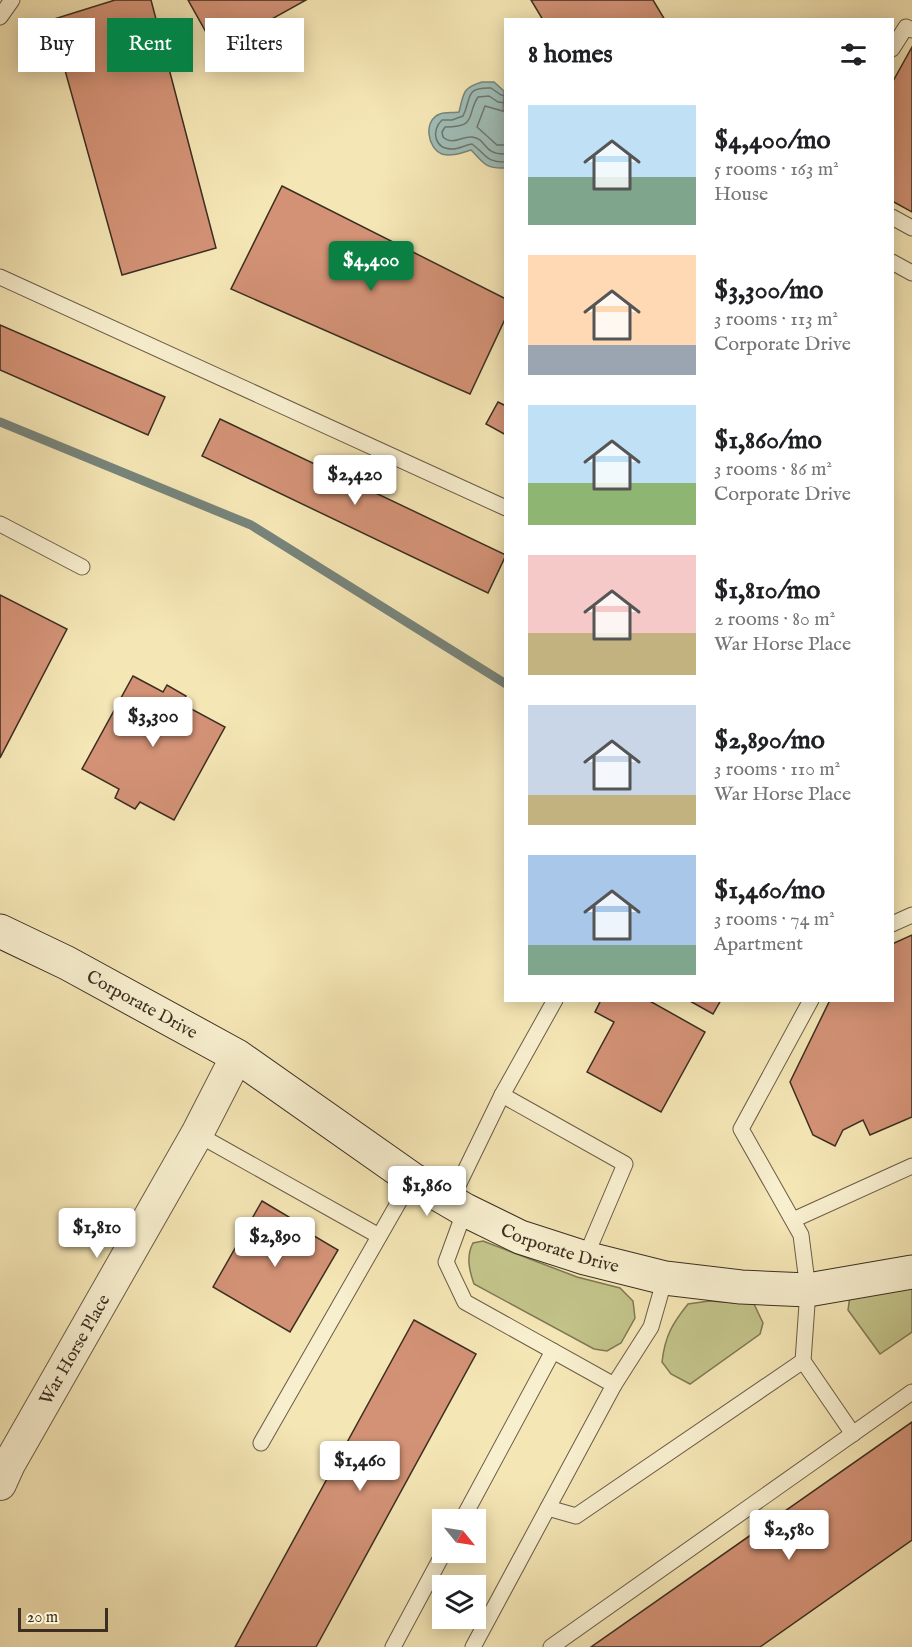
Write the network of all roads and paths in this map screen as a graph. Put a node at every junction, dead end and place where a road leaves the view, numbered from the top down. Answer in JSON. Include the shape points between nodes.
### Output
{"nodes":[{"id":1,"x":12,"y":0,"type":"edge"},
{"id":2,"x":0,"y":17,"type":"edge"},
{"id":3,"x":912,"y":30,"type":"edge"},
{"id":4,"x":894,"y":46,"type":"edge"},
{"id":5,"x":894,"y":218,"type":"edge"},
{"id":6,"x":912,"y":228,"type":"edge"},
{"id":7,"x":894,"y":263,"type":"edge"},
{"id":8,"x":912,"y":273,"type":"edge"},
{"id":9,"x":0,"y":277,"type":"edge"},
{"id":10,"x":504,"y":507,"type":"edge"},
{"id":11,"x":0,"y":524,"type":"edge"},
{"id":12,"x":82,"y":567,"type":"dead end"},
{"id":13,"x":912,"y":915,"type":"edge"},
{"id":14,"x":894,"y":923,"type":"edge"},
{"id":15,"x":0,"y":931,"type":"edge"},
{"id":16,"x":554,"y":1002,"type":"edge"},
{"id":17,"x":810,"y":1002,"type":"edge"},
{"id":18,"x":237,"y":1056,"type":"junction"},
{"id":19,"x":502,"y":1095,"type":"junction"},
{"id":20,"x":197,"y":1134,"type":"junction"},
{"id":21,"x":912,"y":1167,"type":"edge"},
{"id":22,"x":412,"y":1179,"type":"junction"},
{"id":23,"x":458,"y":1206,"type":"junction"},
{"id":24,"x":793,"y":1220,"type":"junction"},
{"id":25,"x":379,"y":1236,"type":"junction"},
{"id":26,"x":585,"y":1258,"type":"junction"},
{"id":27,"x":912,"y":1272,"type":"edge"},
{"id":28,"x":665,"y":1278,"type":"junction"},
{"id":29,"x":808,"y":1290,"type":"junction"},
{"id":30,"x":553,"y":1351,"type":"junction"},
{"id":31,"x":803,"y":1361,"type":"junction"},
{"id":32,"x":614,"y":1385,"type":"junction"},
{"id":33,"x":912,"y":1392,"type":"edge"},
{"id":34,"x":853,"y":1434,"type":"junction"},
{"id":35,"x":261,"y":1443,"type":"dead end"},
{"id":36,"x":3,"y":1470,"type":"edge"},
{"id":37,"x":548,"y":1508,"type":"junction"},
{"id":38,"x":468,"y":1509,"type":"edge"},
{"id":39,"x":438,"y":1563,"type":"edge"},
{"id":40,"x":393,"y":1647,"type":"edge"},
{"id":41,"x":473,"y":1647,"type":"edge"},
{"id":42,"x":551,"y":1647,"type":"edge"}],
"edges":[{"from":1,"to":2,"type":"lane"},
{"from":3,"to":4,"type":"lane","via":[[906,27]]},
{"from":5,"to":6,"type":"lane"},
{"from":7,"to":8,"type":"lane"},
{"from":9,"to":10,"type":"lane"},
{"from":11,"to":12,"type":"lane"},
{"from":13,"to":14,"type":"lane"},
{"from":15,"to":18,"type":"street","name":"Corporate Drive"},
{"from":16,"to":19,"type":"lane"},
{"from":17,"to":24,"type":"lane","via":[[741,1129]]},
{"from":18,"to":20,"type":"street","name":"War Horse Place"},
{"from":18,"to":22,"type":"street","name":"Corporate Drive"},
{"from":19,"to":23,"type":"lane"},
{"from":19,"to":26,"type":"lane","via":[[625,1164]]},
{"from":20,"to":25,"type":"lane"},
{"from":20,"to":36,"type":"street","name":"War Horse Place"},
{"from":21,"to":24,"type":"lane"},
{"from":22,"to":23,"type":"street","name":"Corporate Drive"},
{"from":22,"to":25,"type":"lane"},
{"from":23,"to":26,"type":"street","name":"Corporate Drive","via":[[520,1237]]},
{"from":23,"to":30,"type":"lane","via":[[446,1262],[465,1302]]},
{"from":24,"to":29,"type":"lane","via":[[801,1235]]},
{"from":25,"to":35,"type":"lane"},
{"from":26,"to":28,"type":"street","name":"Corporate Drive"},
{"from":27,"to":29,"type":"street","name":"Corporate Drive"},
{"from":28,"to":29,"type":"street","name":"Corporate Drive"},
{"from":28,"to":32,"type":"lane","via":[[651,1327]]},
{"from":29,"to":31,"type":"lane"},
{"from":30,"to":32,"type":"lane"},
{"from":30,"to":38,"type":"lane"},
{"from":31,"to":34,"type":"lane"},
{"from":31,"to":37,"type":"lane","via":[[576,1516]]},
{"from":32,"to":37,"type":"lane"},
{"from":33,"to":34,"type":"lane"},
{"from":34,"to":42,"type":"lane"},
{"from":37,"to":41,"type":"lane"},
{"from":39,"to":40,"type":"lane"}]}
